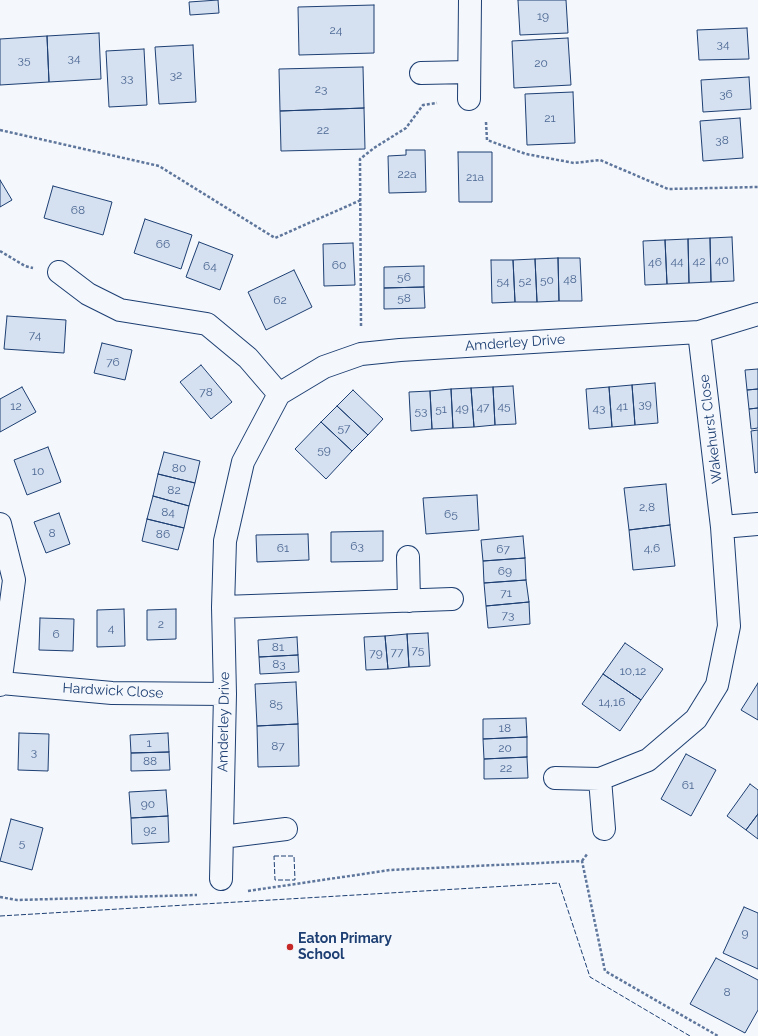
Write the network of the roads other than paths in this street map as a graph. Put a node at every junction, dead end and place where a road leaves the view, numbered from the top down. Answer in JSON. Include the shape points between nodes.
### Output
{"nodes":[{"id":1,"x":470,"y":0,"type":"edge"},
{"id":2,"x":421,"y":72,"type":"dead end"},
{"id":3,"x":469,"y":72,"type":"junction"},
{"id":4,"x":469,"y":99,"type":"road end"},
{"id":5,"x":59,"y":272,"type":"road end"},
{"id":6,"x":758,"y":314,"type":"edge"},
{"id":7,"x":699,"y":332,"type":"junction"},
{"id":8,"x":279,"y":394,"type":"junction"},
{"id":9,"x":0,"y":524,"type":"edge"},
{"id":10,"x":758,"y":524,"type":"edge"},
{"id":11,"x":722,"y":527,"type":"junction"},
{"id":12,"x":408,"y":557,"type":"dead end"},
{"id":13,"x":452,"y":599,"type":"dead end"},
{"id":14,"x":409,"y":601,"type":"junction"},
{"id":15,"x":223,"y":607,"type":"junction"},
{"id":16,"x":0,"y":684,"type":"edge"},
{"id":17,"x":225,"y":694,"type":"junction"},
{"id":18,"x":555,"y":778,"type":"dead end"},
{"id":19,"x":600,"y":779,"type":"junction"},
{"id":20,"x":286,"y":829,"type":"dead end"},
{"id":21,"x":604,"y":829,"type":"dead end"},
{"id":22,"x":222,"y":837,"type":"junction"},
{"id":23,"x":221,"y":879,"type":"dead end"}],
"edges":[{"from":1,"to":3,"type":"street"},
{"from":2,"to":3,"type":"street"},
{"from":3,"to":4,"type":"street"},
{"from":5,"to":8,"type":"street","via":[[88,294],[120,310],[207,324],[248,358]]},
{"from":6,"to":7,"type":"street","name":"Amderley Drive"},
{"from":7,"to":8,"type":"street","name":"Amderley Drive","via":[[361,354],[324,367]]},
{"from":7,"to":11,"type":"street","name":"Wakehurst Close"},
{"from":8,"to":15,"type":"street","name":"Amderley Drive","via":[[243,462],[225,541]]},
{"from":9,"to":16,"type":"street","name":"Hardwick Close","via":[[14,580]]},
{"from":10,"to":11,"type":"street"},
{"from":11,"to":19,"type":"street","name":"Wakehurst Close","via":[[729,626],[717,685],[696,719],[648,760]]},
{"from":12,"to":14,"type":"street"},
{"from":13,"to":14,"type":"street"},
{"from":14,"to":15,"type":"street"},
{"from":15,"to":17,"type":"street","name":"Amderley Drive"},
{"from":16,"to":17,"type":"street","name":"Hardwick Close","via":[[112,693]]},
{"from":17,"to":22,"type":"street","name":"Amderley Drive"},
{"from":18,"to":19,"type":"street","name":"Wakehurst Close"},
{"from":19,"to":21,"type":"street"},
{"from":20,"to":22,"type":"street"},
{"from":22,"to":23,"type":"street","name":"Amderley Drive"}]}
